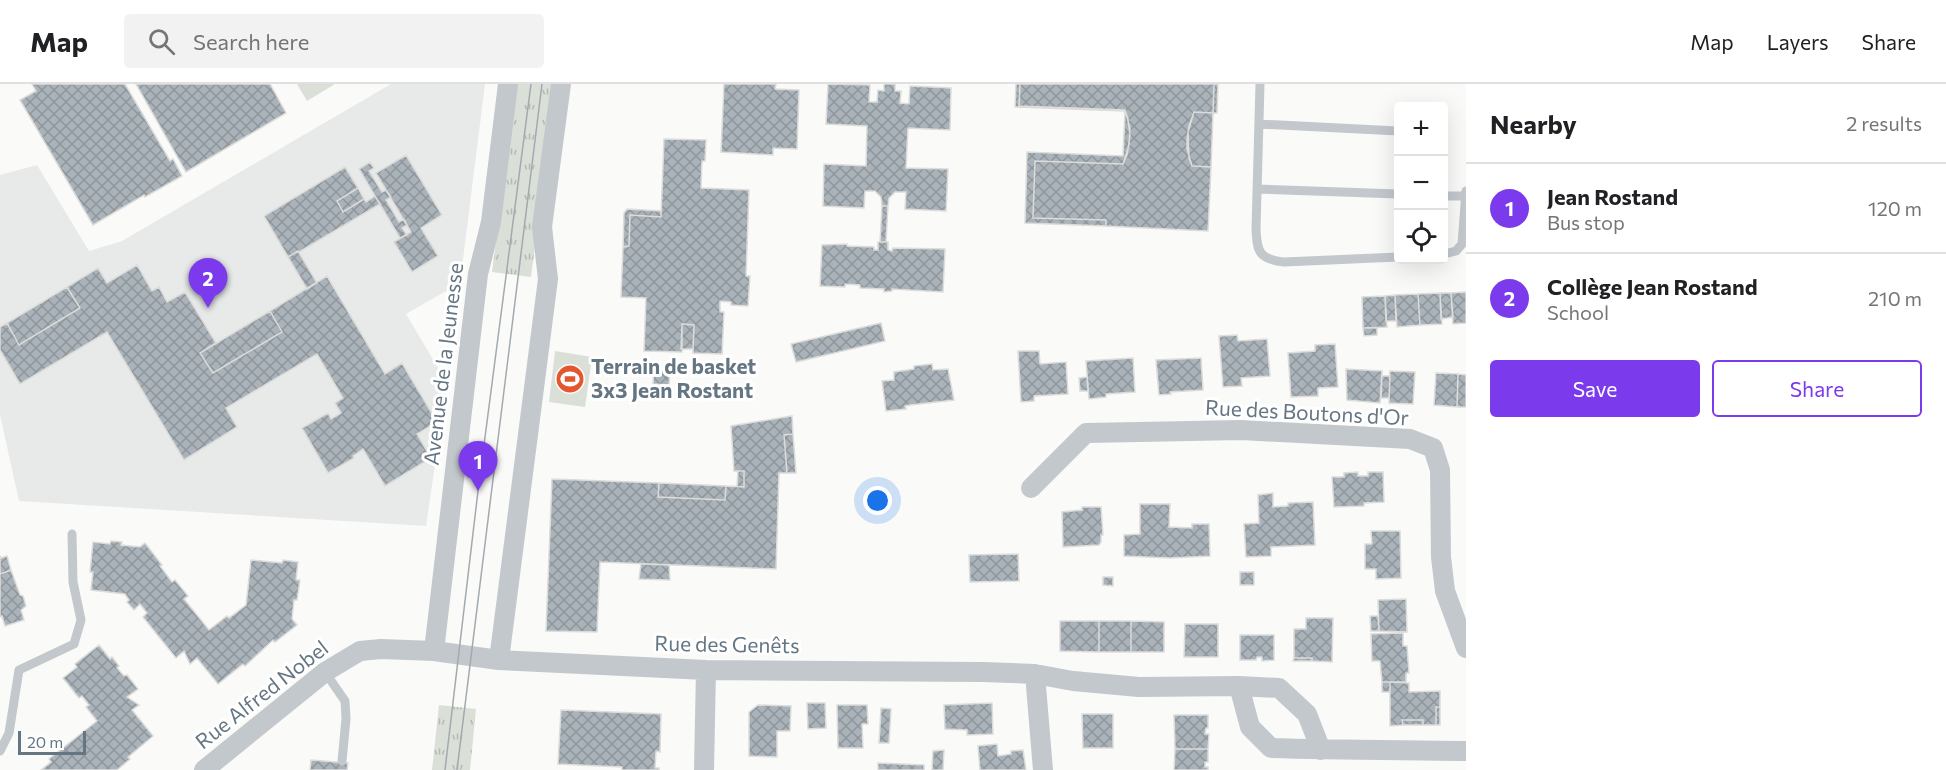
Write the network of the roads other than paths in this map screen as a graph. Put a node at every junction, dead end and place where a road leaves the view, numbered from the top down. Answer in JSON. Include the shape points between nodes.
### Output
{"nodes":[{"id":1,"x":508,"y":84,"type":"edge"},
{"id":2,"x":561,"y":84,"type":"edge"},
{"id":3,"x":1260,"y":84,"type":"edge"},
{"id":4,"x":1259,"y":124,"type":"junction"},
{"id":5,"x":1394,"y":131,"type":"edge"},
{"id":6,"x":1258,"y":189,"type":"junction"},
{"id":7,"x":1466,"y":191,"type":"edge"},
{"id":8,"x":1394,"y":194,"type":"edge"},
{"id":9,"x":1448,"y":196,"type":"edge"},
{"id":10,"x":1466,"y":196,"type":"edge"},
{"id":11,"x":1448,"y":253,"type":"edge"},
{"id":12,"x":1394,"y":256,"type":"edge"},
{"id":13,"x":1031,"y":488,"type":"dead end"},
{"id":14,"x":72,"y":534,"type":"dead end"},
{"id":15,"x":1466,"y":648,"type":"edge"},
{"id":16,"x":426,"y":651,"type":"junction"},
{"id":17,"x":499,"y":660,"type":"junction"},
{"id":18,"x":706,"y":670,"type":"junction"},
{"id":19,"x":325,"y":672,"type":"junction"},
{"id":20,"x":1035,"y":674,"type":"junction"},
{"id":21,"x":1239,"y":686,"type":"junction"},
{"id":22,"x":1320,"y":750,"type":"junction"},
{"id":23,"x":0,"y":751,"type":"edge"},
{"id":24,"x":1466,"y":751,"type":"edge"},
{"id":25,"x":342,"y":760,"type":"dead end"},
{"id":26,"x":204,"y":770,"type":"edge"},
{"id":27,"x":704,"y":770,"type":"edge"},
{"id":28,"x":1043,"y":770,"type":"edge"}],
"edges":[{"from":1,"to":16,"type":"street","name":"Avenue de la Jeunesse"},
{"from":2,"to":17,"type":"street","via":[[543,227],[548,279]]},
{"from":3,"to":4,"type":"lane"},
{"from":4,"to":5,"type":"lane"},
{"from":4,"to":6,"type":"lane"},
{"from":6,"to":8,"type":"lane"},
{"from":6,"to":12,"type":"lane","via":[[1257,248],[1270,260]]},
{"from":7,"to":10,"type":"lane"},
{"from":9,"to":10,"type":"lane"},
{"from":10,"to":11,"type":"lane","via":[[1462,244]]},
{"from":13,"to":15,"type":"street","name":"Rue des Boutons d'Or","via":[[1086,433],[1241,430],[1410,439],[1433,448],[1440,470],[1445,591]]},
{"from":14,"to":23,"type":"lane","via":[[73,582],[81,620],[74,644],[19,670],[9,733]]},
{"from":16,"to":17,"type":"street","name":"Rue des Genêts"},
{"from":16,"to":19,"type":"street","name":"Rue Alfred Nobel","via":[[360,651]]},
{"from":17,"to":18,"type":"street","name":"Rue des Genêts"},
{"from":18,"to":20,"type":"street","name":"Rue des Genêts"},
{"from":18,"to":27,"type":"street"},
{"from":19,"to":25,"type":"lane","via":[[345,701]]},
{"from":19,"to":26,"type":"street","name":"Rue Alfred Nobel"},
{"from":20,"to":21,"type":"street","name":"Rue des Genêts","via":[[1139,687]]},
{"from":20,"to":28,"type":"street"},
{"from":21,"to":22,"type":"street","name":"Rue des Genêts","via":[[1280,688],[1307,714]]},
{"from":21,"to":22,"type":"street","via":[[1250,727],[1271,748]]},
{"from":22,"to":24,"type":"street"}]}
